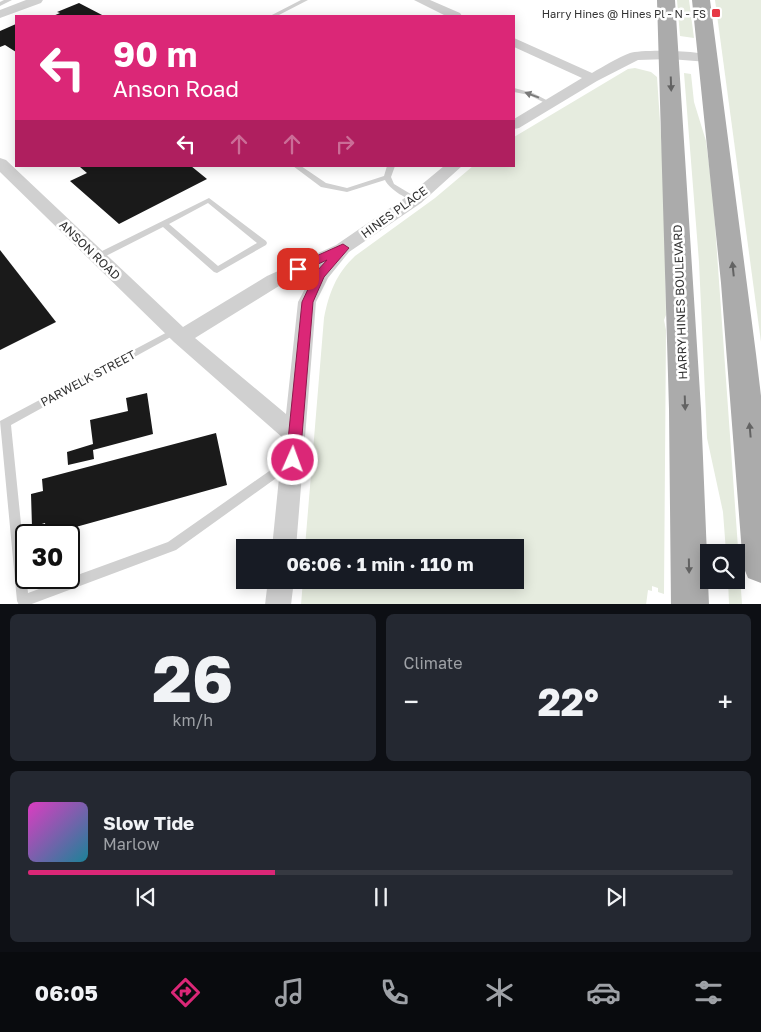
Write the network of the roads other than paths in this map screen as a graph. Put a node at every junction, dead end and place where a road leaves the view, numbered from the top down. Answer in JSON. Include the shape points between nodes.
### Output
{"nodes":[{"id":1,"x":9,"y":0,"type":"edge"},
{"id":2,"x":37,"y":0,"type":"edge"},
{"id":3,"x":306,"y":0,"type":"edge"},
{"id":4,"x":420,"y":0,"type":"edge"},
{"id":5,"x":666,"y":0,"type":"edge"},
{"id":6,"x":701,"y":0,"type":"edge"},
{"id":7,"x":0,"y":4,"type":"edge"},
{"id":8,"x":0,"y":14,"type":"edge"},
{"id":9,"x":275,"y":15,"type":"edge"},
{"id":10,"x":454,"y":15,"type":"edge"},
{"id":11,"x":515,"y":42,"type":"edge"},
{"id":12,"x":670,"y":55,"type":"junction"},
{"id":13,"x":708,"y":58,"type":"junction"},
{"id":14,"x":592,"y":78,"type":"junction"},
{"id":15,"x":515,"y":90,"type":"edge"},
{"id":16,"x":549,"y":103,"type":"junction"},
{"id":17,"x":515,"y":123,"type":"edge"},
{"id":18,"x":0,"y":164,"type":"edge"},
{"id":19,"x":297,"y":167,"type":"edge"},
{"id":20,"x":391,"y":167,"type":"edge"},
{"id":21,"x":453,"y":167,"type":"edge"},
{"id":22,"x":387,"y":177,"type":"junction"},
{"id":23,"x":415,"y":199,"type":"junction"},
{"id":24,"x":163,"y":223,"type":"junction"},
{"id":25,"x":343,"y":248,"type":"junction"},
{"id":26,"x":97,"y":257,"type":"junction"},
{"id":27,"x":178,"y":334,"type":"junction"},
{"id":28,"x":3,"y":424,"type":"edge"},
{"id":29,"x":294,"y":434,"type":"junction"},
{"id":30,"x":293,"y":460,"type":"junction"},
{"id":31,"x":285,"y":539,"type":"edge"},
{"id":32,"x":761,"y":566,"type":"edge"},
{"id":33,"x":279,"y":589,"type":"edge"},
{"id":34,"x":278,"y":604,"type":"edge"},
{"id":35,"x":690,"y":604,"type":"edge"}],
"edges":[{"from":1,"to":7,"type":"lane"},
{"from":2,"to":8,"type":"street"},
{"from":3,"to":9,"type":"lane"},
{"from":4,"to":10,"type":"street"},
{"from":5,"to":12,"type":"main road","name":"HARRY HINES BOULEVARD"},
{"from":6,"to":13,"type":"main road"},
{"from":11,"to":14,"type":"street"},
{"from":12,"to":13,"type":"street"},
{"from":12,"to":14,"type":"street","via":[[635,56]]},
{"from":12,"to":35,"type":"main road","name":"HARRY HINES BOULEVARD","one_way":true},
{"from":32,"to":13,"type":"main road","one_way":true,"via":[[748,412]]},
{"from":14,"to":16,"type":"street"},
{"from":16,"to":15,"type":"lane","one_way":true},
{"from":16,"to":17,"type":"street"},
{"from":18,"to":26,"type":"street","name":"ANSON ROAD"},
{"from":19,"to":22,"type":"lane","via":[[324,185],[348,190]]},
{"from":20,"to":22,"type":"lane"},
{"from":21,"to":23,"type":"street","name":"HINES PLACE"},
{"from":22,"to":23,"type":"lane","via":[[391,186]]},
{"from":23,"to":25,"type":"street","name":"HINES PLACE"},
{"from":24,"to":24,"type":"lane","via":[[209,200],[263,243],[217,270]]},
{"from":24,"to":26,"type":"lane"},
{"from":25,"to":27,"type":"street"},
{"from":25,"to":29,"type":"street","name":"HINES PLACE","via":[[320,275],[307,302]]},
{"from":26,"to":27,"type":"street","name":"ANSON ROAD"},
{"from":27,"to":28,"type":"lane","name":"PARWELK STREET"},
{"from":27,"to":29,"type":"street","name":"ANSON ROAD"},
{"from":28,"to":30,"type":"lane","via":[[23,600],[172,546]]},
{"from":29,"to":30,"type":"street","name":"HINES PLACE"},
{"from":30,"to":31,"type":"street","name":"HINES PLACE"},
{"from":33,"to":34,"type":"street"}]}
